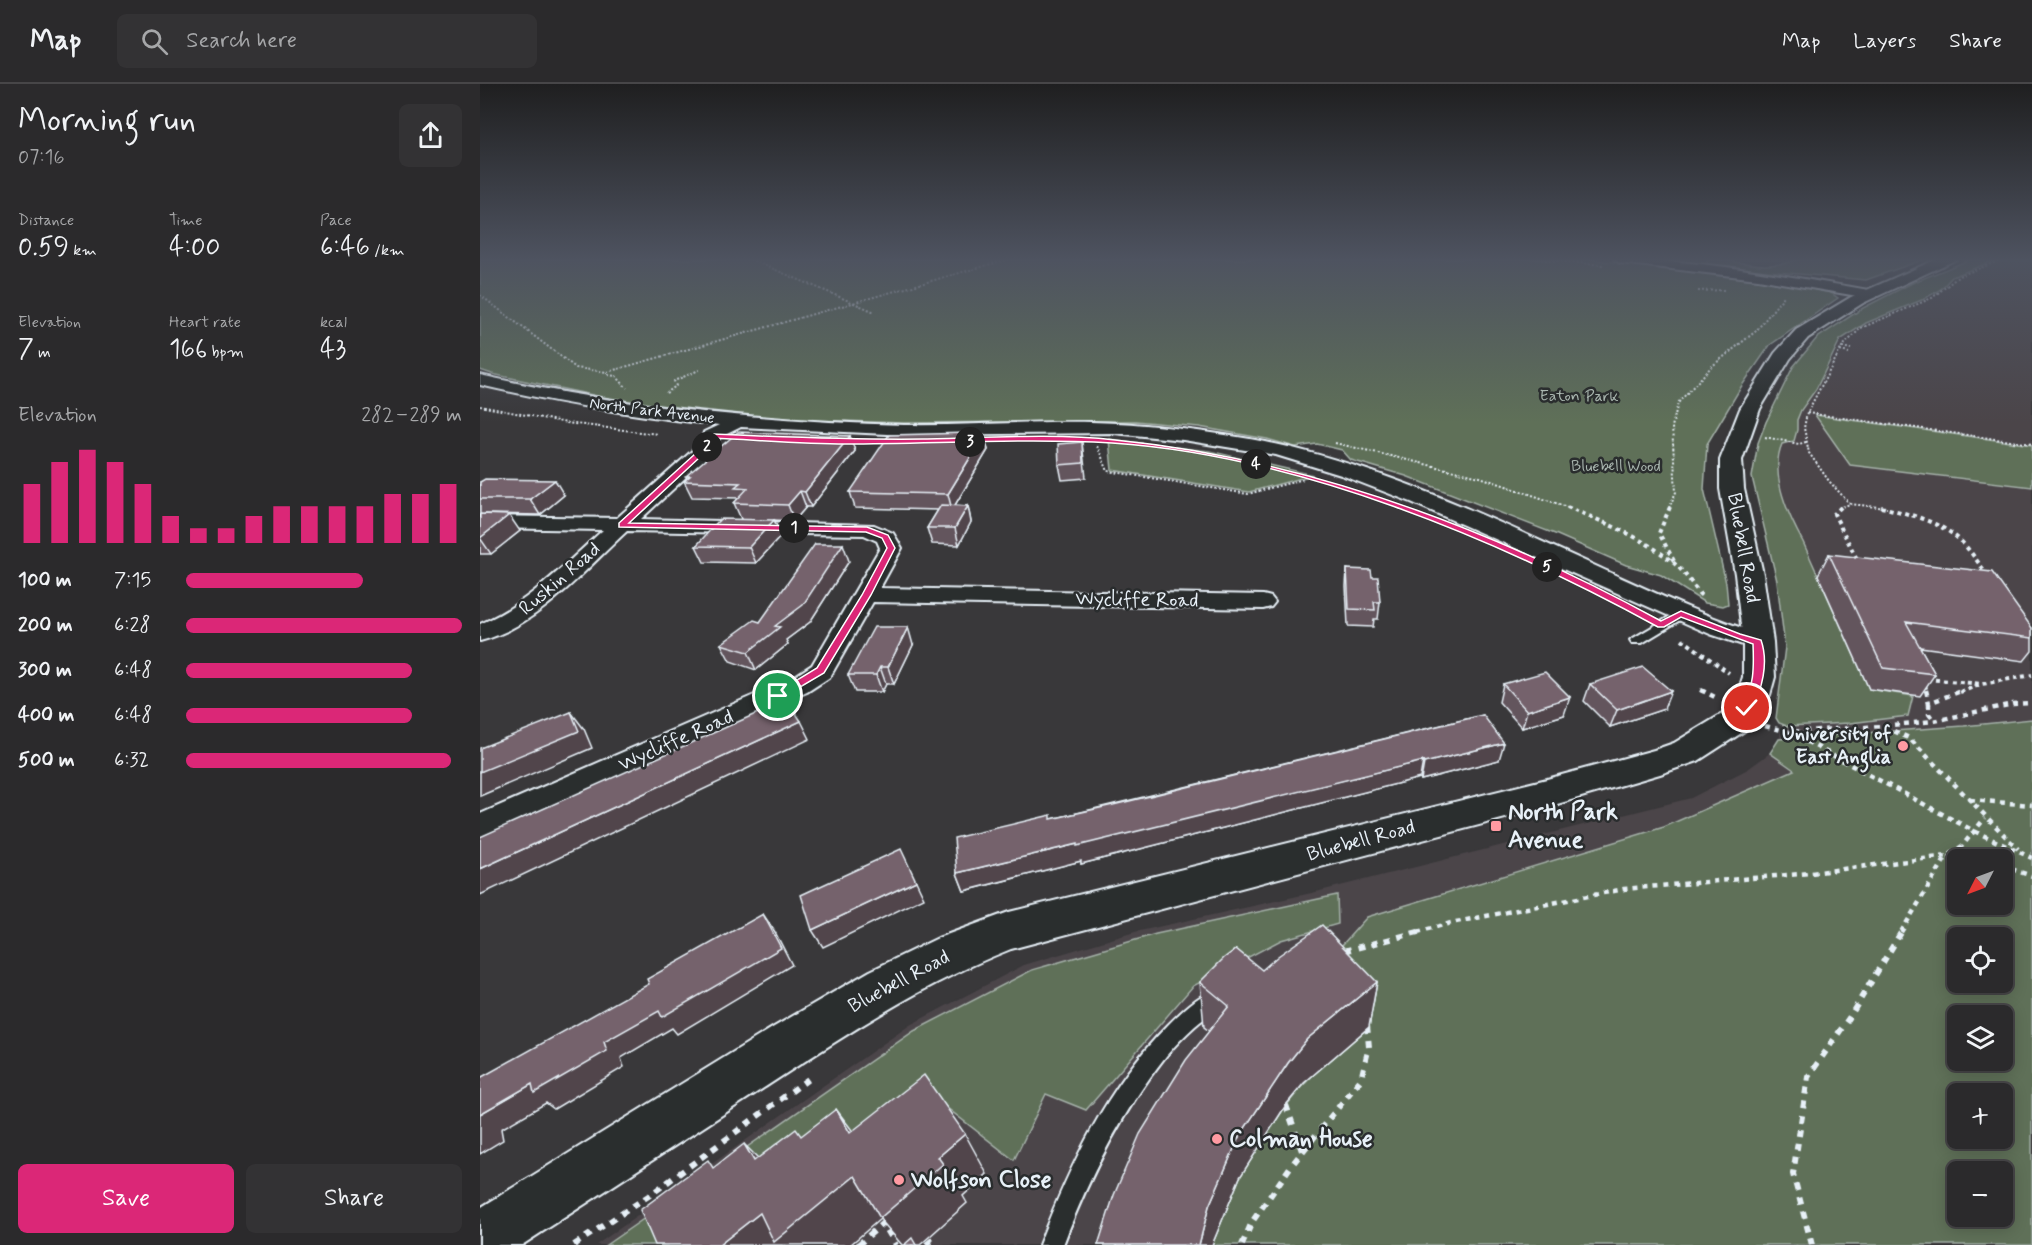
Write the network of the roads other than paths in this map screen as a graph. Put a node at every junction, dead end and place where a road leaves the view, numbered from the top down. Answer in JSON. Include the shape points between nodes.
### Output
{"nodes":[{"id":1,"x":1835,"y":313,"type":"edge"},
{"id":2,"x":480,"y":380,"type":"edge"},
{"id":3,"x":737,"y":422,"type":"junction"},
{"id":4,"x":480,"y":522,"type":"edge"},
{"id":5,"x":621,"y":525,"type":"junction"},
{"id":6,"x":867,"y":595,"type":"junction"},
{"id":7,"x":1263,"y":602,"type":"dead end"},
{"id":8,"x":1681,"y":614,"type":"junction"},
{"id":9,"x":480,"y":633,"type":"edge"},
{"id":10,"x":1636,"y":640,"type":"dead end"},
{"id":11,"x":1758,"y":642,"type":"junction"},
{"id":12,"x":480,"y":827,"type":"edge"},
{"id":13,"x":1235,"y":984,"type":"edge"},
{"id":14,"x":480,"y":1240,"type":"edge"},
{"id":15,"x":1051,"y":1245,"type":"edge"}],
"edges":[{"from":1,"to":11,"type":"street","name":"Bluebell Road","via":[[1791,344],[1749,409],[1731,460],[1732,489]]},
{"from":2,"to":3,"type":"street","name":"North Park Avenue","via":[[552,397],[668,416]]},
{"from":3,"to":5,"type":"street","name":"Ruskin Road","via":[[710,436],[710,445]]},
{"from":3,"to":8,"type":"street","name":"North Park Avenue","via":[[910,430],[1111,428],[1256,446],[1327,462],[1419,498]]},
{"from":4,"to":5,"type":"street"},
{"from":5,"to":6,"type":"street","name":"Wycliffe Road","via":[[867,530],[886,537],[891,548]]},
{"from":5,"to":9,"type":"street","name":"Ruskin Road","via":[[532,606]]},
{"from":6,"to":7,"type":"street","name":"Wycliffe Road"},
{"from":6,"to":12,"type":"street","name":"Wycliffe Road","via":[[820,671],[798,686]]},
{"from":8,"to":10,"type":"lane"},
{"from":8,"to":11,"type":"street","name":"North Park Avenue"},
{"from":11,"to":14,"type":"street","name":"Bluebell Road","via":[[1759,677],[1747,708],[1734,722],[1686,752],[1547,793],[1009,931],[953,952],[886,986],[791,1043]]},
{"from":13,"to":15,"type":"lane","via":[[1211,1000],[1162,1045],[1121,1100],[1092,1149]]}]}
